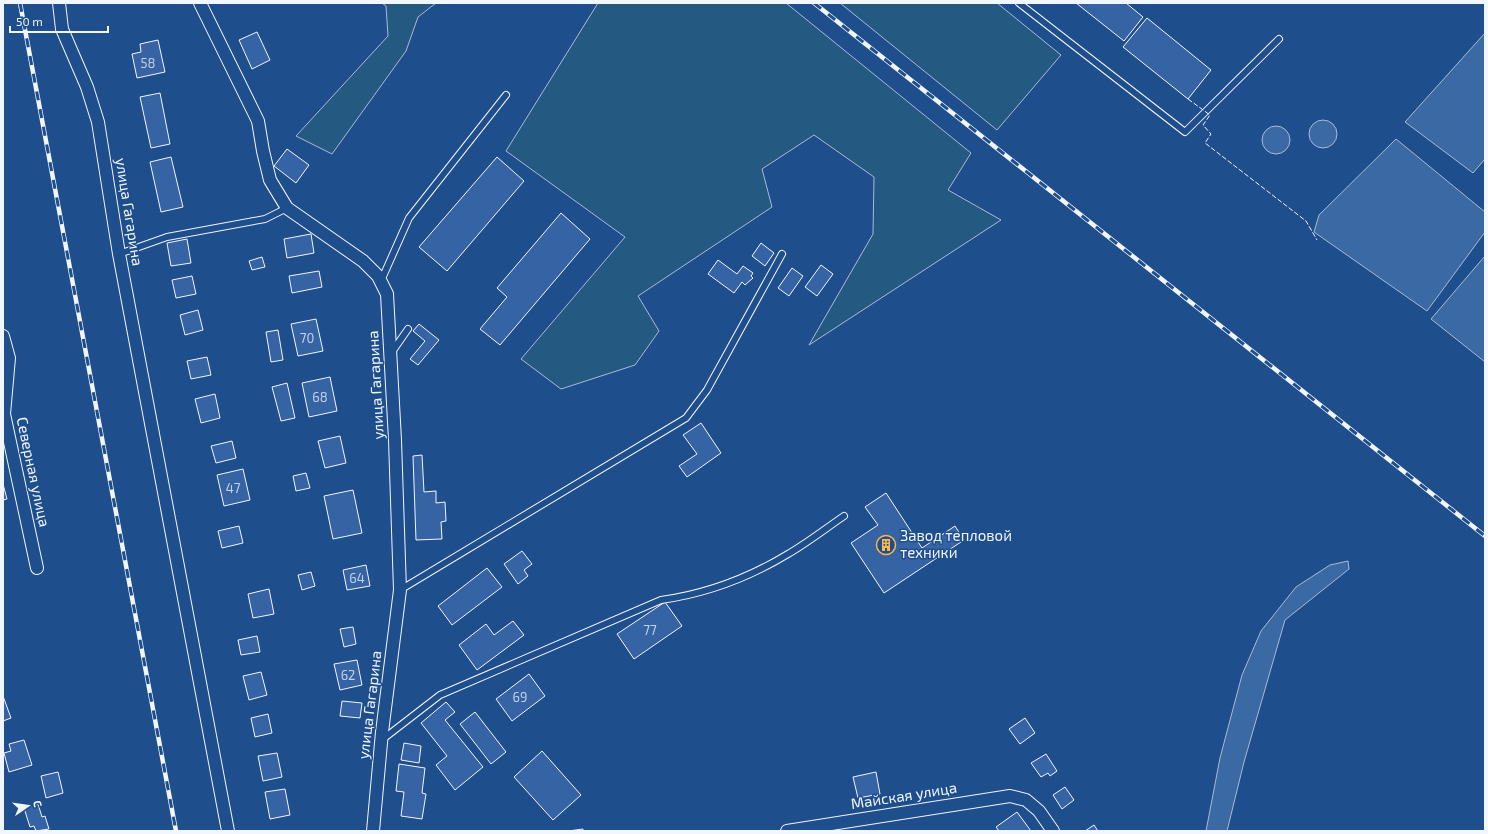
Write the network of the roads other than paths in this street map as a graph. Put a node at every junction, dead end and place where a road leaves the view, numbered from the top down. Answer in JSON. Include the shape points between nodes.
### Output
{"nodes":[{"id":1,"x":59,"y":3,"type":"edge"},
{"id":2,"x":200,"y":3,"type":"edge"},
{"id":3,"x":1019,"y":3,"type":"edge"},
{"id":4,"x":1279,"y":39,"type":"dead end"},
{"id":5,"x":506,"y":95,"type":"dead end"},
{"id":6,"x":287,"y":208,"type":"junction"},
{"id":7,"x":119,"y":254,"type":"junction"},
{"id":8,"x":782,"y":254,"type":"dead end"},
{"id":9,"x":381,"y":282,"type":"junction"},
{"id":10,"x":408,"y":329,"type":"dead end"},
{"id":11,"x":3,"y":336,"type":"edge"},
{"id":12,"x":390,"y":355,"type":"junction"},
{"id":13,"x":844,"y":516,"type":"dead end"},
{"id":14,"x":37,"y":568,"type":"dead end"},
{"id":15,"x":400,"y":590,"type":"junction"},
{"id":16,"x":381,"y":740,"type":"junction"},
{"id":17,"x":228,"y":831,"type":"edge"},
{"id":18,"x":373,"y":831,"type":"edge"},
{"id":19,"x":787,"y":831,"type":"edge"},
{"id":20,"x":1053,"y":831,"type":"edge"}],
"edges":[{"from":1,"to":7,"type":"street","name":"улица Гагарина","via":[[62,29],[87,87],[98,122]]},
{"from":2,"to":6,"type":"street","name":"улица Гагарина","via":[[258,121],[270,180]]},
{"from":3,"to":4,"type":"lane","via":[[1185,132]]},
{"from":5,"to":9,"type":"lane","via":[[408,218]]},
{"from":6,"to":7,"type":"lane","via":[[265,219],[167,237]]},
{"from":6,"to":9,"type":"street","name":"улица Гагарина","via":[[363,261]]},
{"from":7,"to":17,"type":"street","name":"улица Гагарина"},
{"from":8,"to":15,"type":"lane","via":[[706,390],[686,418]]},
{"from":9,"to":12,"type":"street","name":"улица Гагарина","via":[[387,294]]},
{"from":10,"to":12,"type":"lane"},
{"from":11,"to":14,"type":"street","name":"Северная улица","via":[[9,358],[4,414]]},
{"from":12,"to":15,"type":"street","name":"улица Гагарина"},
{"from":13,"to":16,"type":"lane","via":[[788,555],[750,573],[710,589],[661,600],[440,695]]},
{"from":15,"to":16,"type":"street","name":"улица Гагарина"},
{"from":16,"to":18,"type":"street","name":"улица Гагарина"},
{"from":19,"to":20,"type":"street","name":"Майская улица","via":[[1010,796],[1026,800]]}]}
